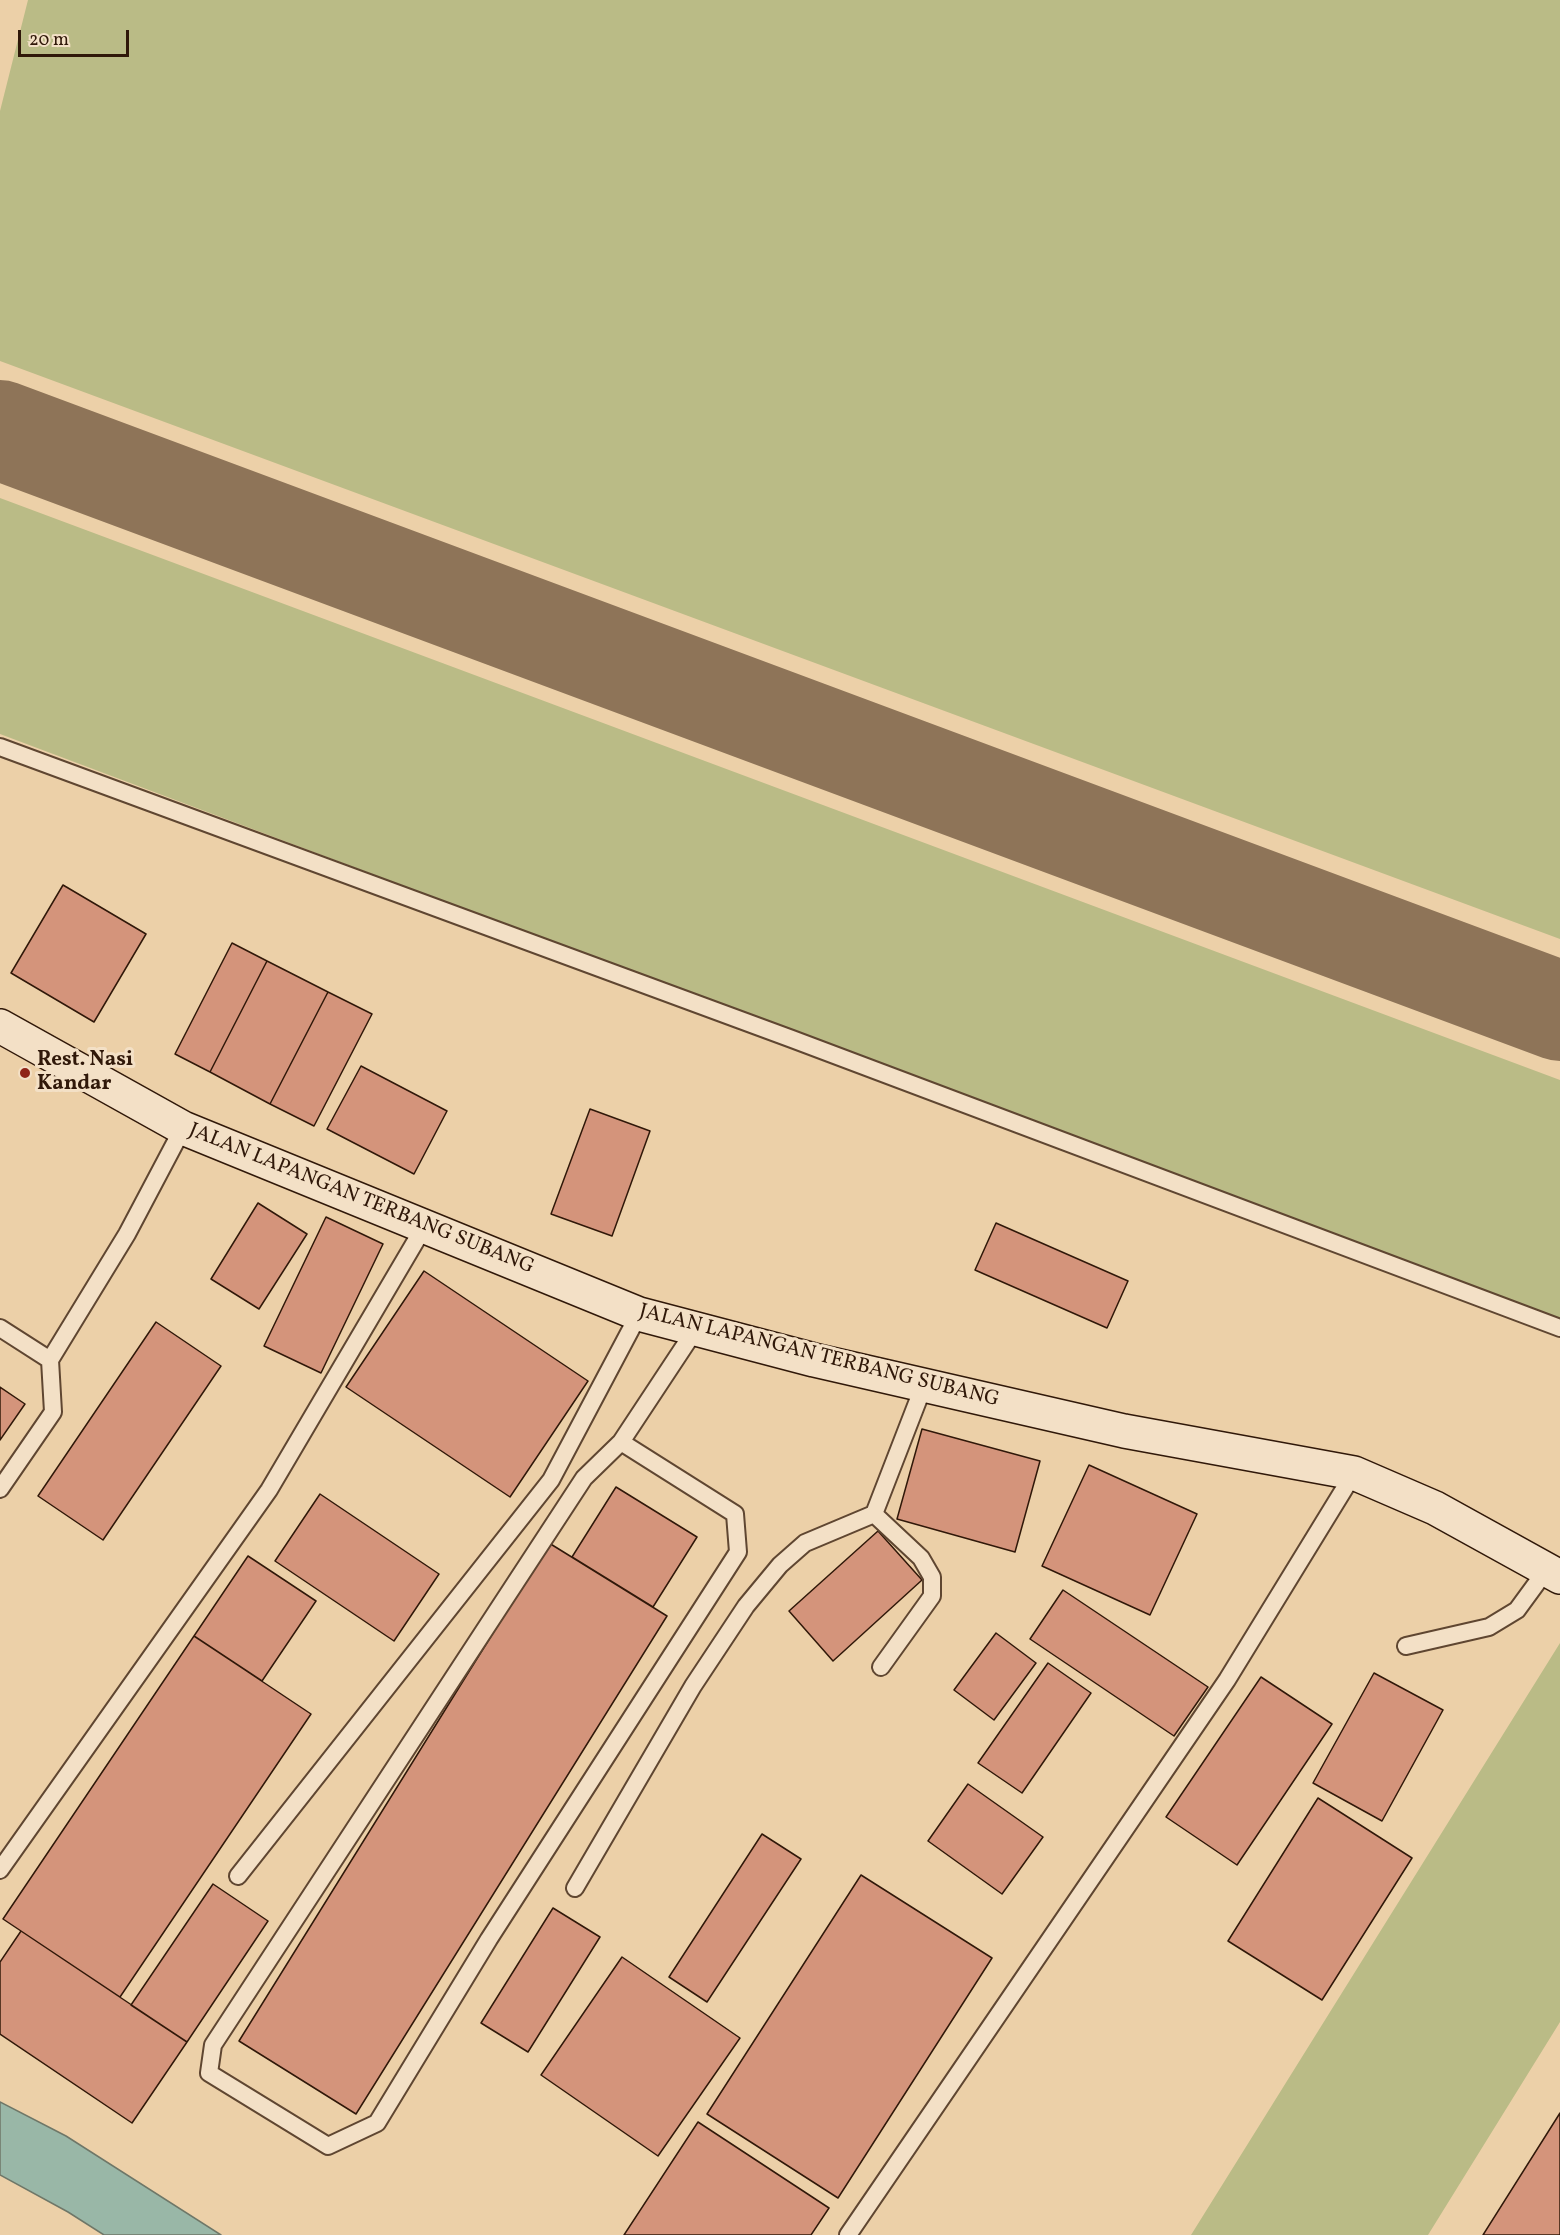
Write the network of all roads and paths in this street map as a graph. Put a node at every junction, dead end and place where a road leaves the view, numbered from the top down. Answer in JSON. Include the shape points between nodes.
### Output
{"nodes":[{"id":1,"x":0,"y":747,"type":"edge"},
{"id":2,"x":0,"y":1026,"type":"edge"},
{"id":3,"x":183,"y":1128,"type":"junction"},
{"id":4,"x":424,"y":1227,"type":"junction"},
{"id":5,"x":639,"y":1314,"type":"junction"},
{"id":6,"x":0,"y":1328,"type":"edge"},
{"id":7,"x":1560,"y":1328,"type":"edge"},
{"id":8,"x":695,"y":1330,"type":"junction"},
{"id":9,"x":50,"y":1360,"type":"junction"},
{"id":10,"x":924,"y":1385,"type":"junction"},
{"id":11,"x":621,"y":1442,"type":"junction"},
{"id":12,"x":1354,"y":1473,"type":"junction"},
{"id":13,"x":0,"y":1490,"type":"edge"},
{"id":14,"x":874,"y":1514,"type":"junction"},
{"id":15,"x":1553,"y":1573,"type":"edge"},
{"id":16,"x":1406,"y":1646,"type":"dead end"},
{"id":17,"x":881,"y":1667,"type":"dead end"},
{"id":18,"x":0,"y":1870,"type":"edge"},
{"id":19,"x":238,"y":1876,"type":"dead end"},
{"id":20,"x":575,"y":1888,"type":"dead end"},
{"id":21,"x":848,"y":2235,"type":"edge"}],
"edges":[{"from":1,"to":7,"type":"lane"},
{"from":2,"to":3,"type":"street","name":"JALAN LAPANGAN TERBANG SUBANG"},
{"from":3,"to":4,"type":"street","name":"JALAN LAPANGAN TERBANG SUBANG"},
{"from":3,"to":9,"type":"lane","via":[[127,1234]]},
{"from":4,"to":5,"type":"street","name":"JALAN LAPANGAN TERBANG SUBANG"},
{"from":4,"to":18,"type":"lane","via":[[269,1490]]},
{"from":5,"to":8,"type":"street","name":"JALAN LAPANGAN TERBANG SUBANG"},
{"from":5,"to":19,"type":"lane","via":[[552,1480]]},
{"from":6,"to":9,"type":"lane"},
{"from":8,"to":10,"type":"street","name":"JALAN LAPANGAN TERBANG SUBANG"},
{"from":8,"to":11,"type":"lane"},
{"from":9,"to":13,"type":"lane","via":[[53,1412]]},
{"from":10,"to":12,"type":"street","name":"JALAN LAPANGAN TERBANG SUBANG","via":[[1124,1431]]},
{"from":10,"to":14,"type":"lane"},
{"from":11,"to":11,"type":"lane","via":[[735,1514],[738,1552],[496,1929],[377,2123],[328,2146],[209,2073],[213,2045],[584,1478]]},
{"from":12,"to":15,"type":"street","name":"JALAN LAPANGAN TERBANG SUBANG","via":[[1435,1508]]},
{"from":12,"to":21,"type":"lane","via":[[1227,1680]]},
{"from":14,"to":17,"type":"lane","via":[[921,1558],[932,1577],[932,1596]]},
{"from":14,"to":20,"type":"lane","via":[[805,1543],[780,1565],[746,1606],[693,1686]]},
{"from":15,"to":16,"type":"lane","via":[[1517,1611],[1489,1627]]}]}
